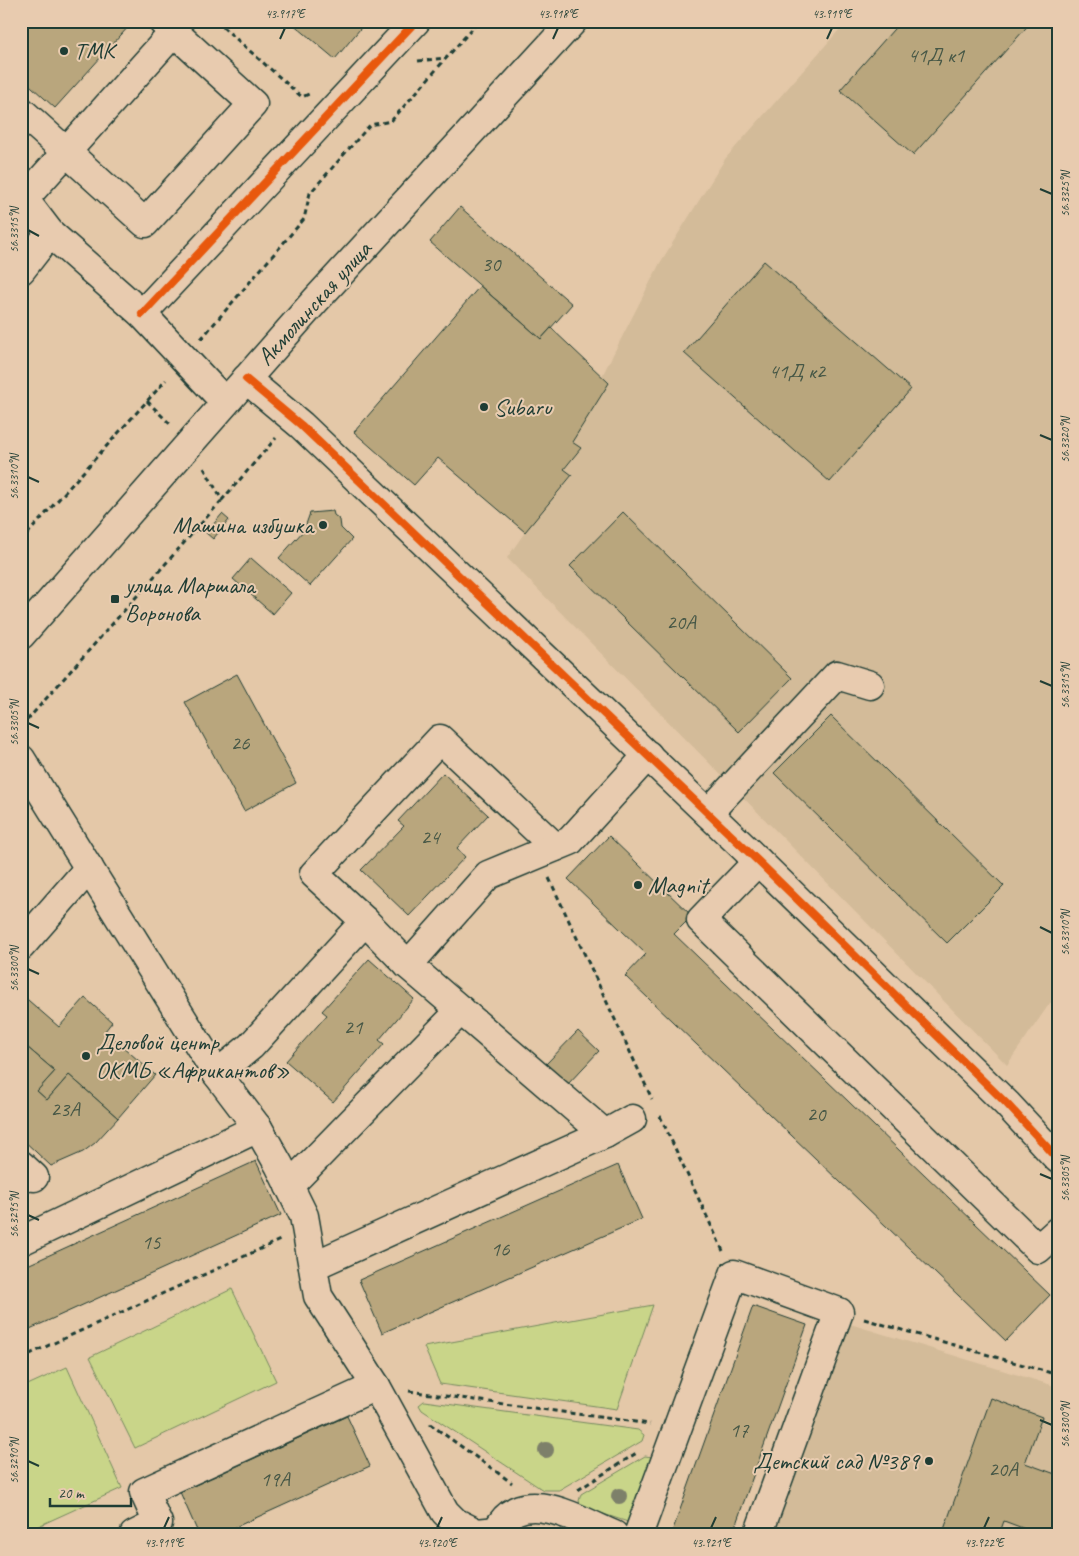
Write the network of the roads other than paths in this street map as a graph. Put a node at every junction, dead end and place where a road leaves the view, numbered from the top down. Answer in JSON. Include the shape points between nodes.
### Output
{"nodes":[{"id":1,"x":416,"y":21,"type":"edge"},
{"id":2,"x":573,"y":21,"type":"edge"},
{"id":3,"x":168,"y":27,"type":"edge"},
{"id":4,"x":21,"y":111,"type":"edge"},
{"id":5,"x":66,"y":152,"type":"junction"},
{"id":6,"x":23,"y":197,"type":"edge"},
{"id":7,"x":50,"y":233,"type":"junction"},
{"id":8,"x":23,"y":265,"type":"edge"},
{"id":9,"x":142,"y":314,"type":"junction"},
{"id":10,"x":246,"y":379,"type":"junction"},
{"id":11,"x":226,"y":402,"type":"junction"},
{"id":12,"x":21,"y":635,"type":"edge"},
{"id":13,"x":870,"y":685,"type":"dead end"},
{"id":14,"x":648,"y":755,"type":"junction"},
{"id":15,"x":21,"y":759,"type":"edge"},
{"id":16,"x":708,"y":813,"type":"junction"},
{"id":17,"x":546,"y":851,"type":"junction"},
{"id":18,"x":758,"y":861,"type":"junction"},
{"id":19,"x":89,"y":868,"type":"junction"},
{"id":20,"x":365,"y":921,"type":"junction"},
{"id":21,"x":21,"y":946,"type":"edge"},
{"id":22,"x":408,"y":964,"type":"junction"},
{"id":23,"x":461,"y":1010,"type":"junction"},
{"id":24,"x":217,"y":1074,"type":"junction"},
{"id":25,"x":632,"y":1119,"type":"dead end"},
{"id":26,"x":258,"y":1128,"type":"junction"},
{"id":27,"x":605,"y":1134,"type":"junction"},
{"id":28,"x":1058,"y":1159,"type":"edge"},
{"id":29,"x":289,"y":1186,"type":"junction"},
{"id":30,"x":1058,"y":1231,"type":"edge"},
{"id":31,"x":21,"y":1241,"type":"edge"},
{"id":32,"x":314,"y":1266,"type":"junction"},
{"id":33,"x":376,"y":1386,"type":"junction"},
{"id":34,"x":496,"y":1533,"type":"edge"},
{"id":35,"x":134,"y":1535,"type":"edge"},
{"id":36,"x":614,"y":1535,"type":"edge"},
{"id":37,"x":638,"y":1535,"type":"edge"},
{"id":38,"x":758,"y":1535,"type":"edge"}],
"edges":[{"from":1,"to":9,"type":"street"},
{"from":2,"to":10,"type":"street","name":"Акмолинская улица"},
{"from":3,"to":5,"type":"street"},
{"from":3,"to":5,"type":"street","via":[[253,104],[144,223]]},
{"from":4,"to":5,"type":"street"},
{"from":5,"to":6,"type":"street"},
{"from":6,"to":7,"type":"street"},
{"from":7,"to":8,"type":"street"},
{"from":7,"to":9,"type":"street"},
{"from":9,"to":11,"type":"street"},
{"from":10,"to":11,"type":"street","name":"Акмолинская улица"},
{"from":10,"to":14,"type":"street","via":[[301,425]]},
{"from":11,"to":12,"type":"street","name":"Акмолинская улица"},
{"from":13,"to":16,"type":"street","via":[[837,675]]},
{"from":14,"to":16,"type":"street"},
{"from":14,"to":17,"type":"street","via":[[570,841]]},
{"from":15,"to":19,"type":"street"},
{"from":16,"to":18,"type":"street"},
{"from":17,"to":20,"type":"street","via":[[440,739],[314,874]]},
{"from":17,"to":22,"type":"street","via":[[488,875]]},
{"from":18,"to":28,"type":"street"},
{"from":18,"to":30,"type":"street","via":[[701,920],[1038,1249]]},
{"from":19,"to":21,"type":"street"},
{"from":19,"to":24,"type":"street"},
{"from":20,"to":22,"type":"street"},
{"from":20,"to":24,"type":"street","via":[[251,1046]]},
{"from":22,"to":23,"type":"street"},
{"from":23,"to":27,"type":"street"},
{"from":23,"to":29,"type":"street"},
{"from":24,"to":26,"type":"street"},
{"from":25,"to":27,"type":"street"},
{"from":26,"to":29,"type":"street"},
{"from":26,"to":31,"type":"street"},
{"from":27,"to":32,"type":"street"},
{"from":29,"to":32,"type":"street","via":[[304,1216]]},
{"from":32,"to":33,"type":"street","via":[[318,1296]]},
{"from":33,"to":34,"type":"street","via":[[445,1512],[455,1522],[477,1533]]},
{"from":33,"to":35,"type":"street","via":[[144,1492],[158,1523]]},
{"from":34,"to":36,"type":"street","via":[[507,1516],[532,1505],[548,1508]]},
{"from":37,"to":38,"type":"street","via":[[734,1274],[839,1312]]}]}
